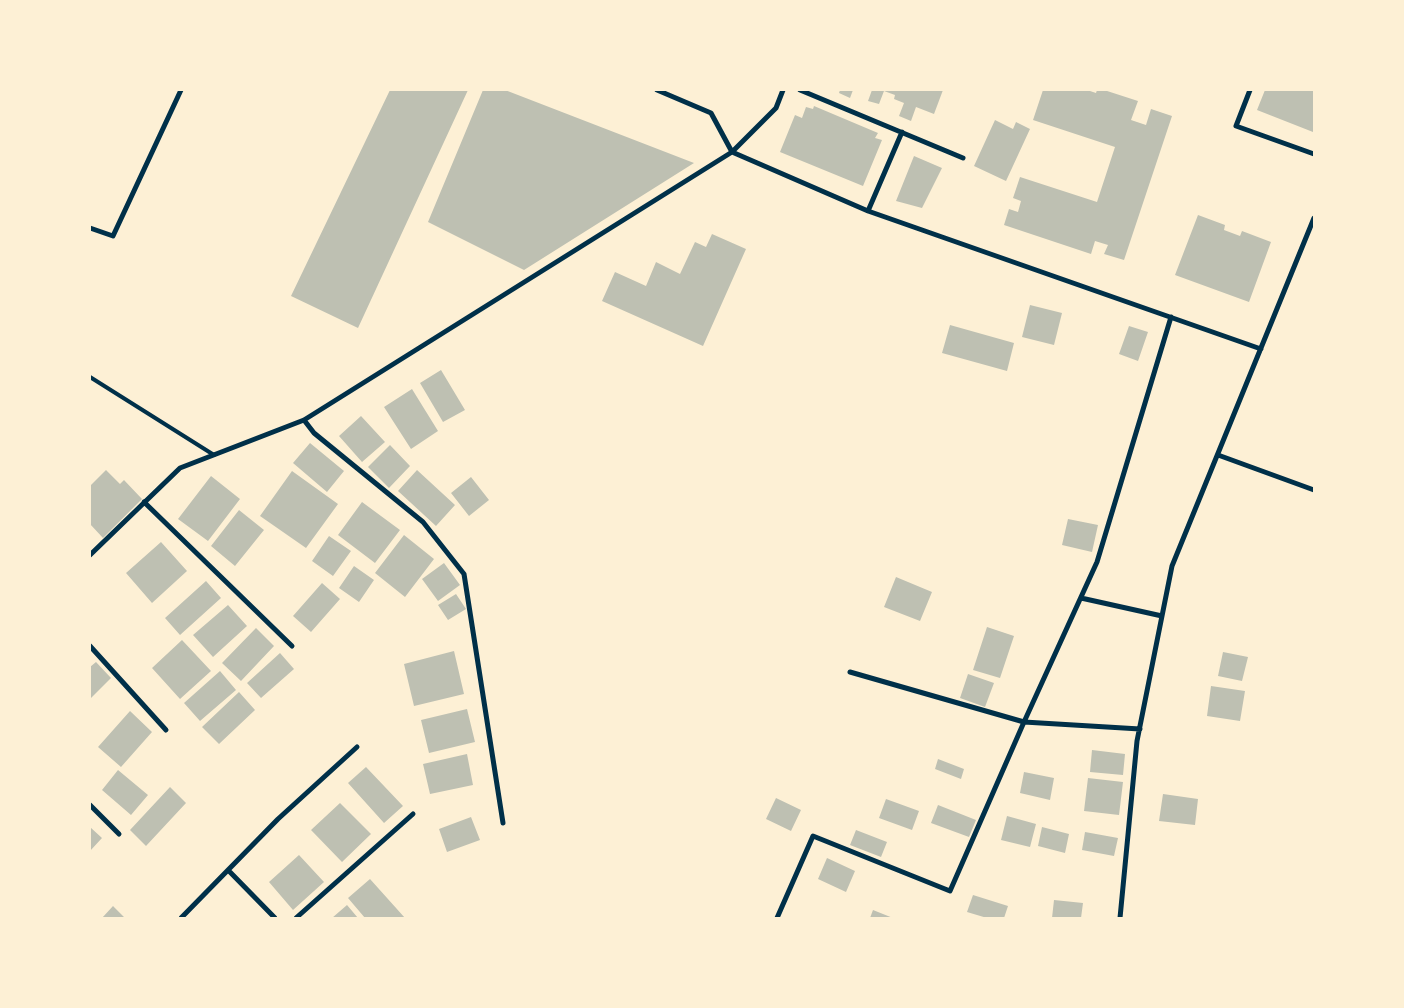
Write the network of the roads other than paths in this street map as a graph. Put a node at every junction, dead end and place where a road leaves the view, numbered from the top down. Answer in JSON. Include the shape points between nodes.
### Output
{"nodes":[{"id":1,"x":181,"y":90,"type":"edge"},
{"id":2,"x":657,"y":90,"type":"edge"},
{"id":3,"x":783,"y":90,"type":"edge"},
{"id":4,"x":800,"y":90,"type":"edge"},
{"id":5,"x":1250,"y":90,"type":"edge"},
{"id":6,"x":902,"y":132,"type":"junction"},
{"id":7,"x":732,"y":152,"type":"junction"},
{"id":8,"x":1314,"y":154,"type":"edge"},
{"id":9,"x":963,"y":158,"type":"dead end"},
{"id":10,"x":868,"y":211,"type":"junction"},
{"id":11,"x":1314,"y":218,"type":"edge"},
{"id":12,"x":90,"y":228,"type":"edge"},
{"id":13,"x":1171,"y":317,"type":"junction"},
{"id":14,"x":1261,"y":349,"type":"junction"},
{"id":15,"x":90,"y":377,"type":"edge"},
{"id":16,"x":304,"y":420,"type":"junction"},
{"id":17,"x":214,"y":455,"type":"junction"},
{"id":18,"x":1218,"y":455,"type":"junction"},
{"id":19,"x":1314,"y":490,"type":"edge"},
{"id":20,"x":144,"y":502,"type":"junction"},
{"id":21,"x":90,"y":555,"type":"edge"},
{"id":22,"x":1080,"y":598,"type":"junction"},
{"id":23,"x":1162,"y":616,"type":"junction"},
{"id":24,"x":90,"y":646,"type":"edge"},
{"id":25,"x":292,"y":646,"type":"dead end"},
{"id":26,"x":850,"y":672,"type":"dead end"},
{"id":27,"x":1024,"y":722,"type":"junction"},
{"id":28,"x":166,"y":730,"type":"dead end"},
{"id":29,"x":1140,"y":730,"type":"junction"},
{"id":30,"x":357,"y":747,"type":"dead end"},
{"id":31,"x":90,"y":805,"type":"edge"},
{"id":32,"x":413,"y":814,"type":"dead end"},
{"id":33,"x":503,"y":823,"type":"dead end"},
{"id":34,"x":119,"y":834,"type":"dead end"},
{"id":35,"x":228,"y":870,"type":"junction"},
{"id":36,"x":180,"y":918,"type":"edge"},
{"id":37,"x":275,"y":918,"type":"edge"},
{"id":38,"x":296,"y":918,"type":"edge"},
{"id":39,"x":777,"y":918,"type":"edge"},
{"id":40,"x":1120,"y":918,"type":"edge"}],
"edges":[{"from":1,"to":12,"type":"street","via":[[113,236]]},
{"from":2,"to":7,"type":"street","via":[[711,113]]},
{"from":3,"to":7,"type":"street","via":[[776,108]]},
{"from":4,"to":6,"type":"street"},
{"from":5,"to":8,"type":"street","via":[[1236,126]]},
{"from":6,"to":9,"type":"street"},
{"from":6,"to":10,"type":"street"},
{"from":7,"to":10,"type":"street"},
{"from":7,"to":16,"type":"street"},
{"from":10,"to":13,"type":"street"},
{"from":11,"to":14,"type":"street"},
{"from":13,"to":14,"type":"street"},
{"from":13,"to":22,"type":"street","via":[[1097,562]]},
{"from":14,"to":18,"type":"street"},
{"from":15,"to":17,"type":"lane"},
{"from":16,"to":17,"type":"street"},
{"from":16,"to":33,"type":"street","via":[[314,434],[423,522],[464,574]]},
{"from":17,"to":20,"type":"street","via":[[180,468]]},
{"from":18,"to":19,"type":"street"},
{"from":18,"to":23,"type":"street","via":[[1172,566]]},
{"from":20,"to":21,"type":"street"},
{"from":20,"to":25,"type":"street"},
{"from":22,"to":23,"type":"street"},
{"from":22,"to":27,"type":"street"},
{"from":23,"to":29,"type":"street"},
{"from":24,"to":28,"type":"street"},
{"from":26,"to":27,"type":"street"},
{"from":27,"to":29,"type":"street"},
{"from":27,"to":39,"type":"street","via":[[950,890],[813,836]]},
{"from":29,"to":40,"type":"street"},
{"from":30,"to":35,"type":"street"},
{"from":31,"to":34,"type":"street"},
{"from":32,"to":38,"type":"street"},
{"from":35,"to":36,"type":"street"},
{"from":35,"to":37,"type":"street"}]}
